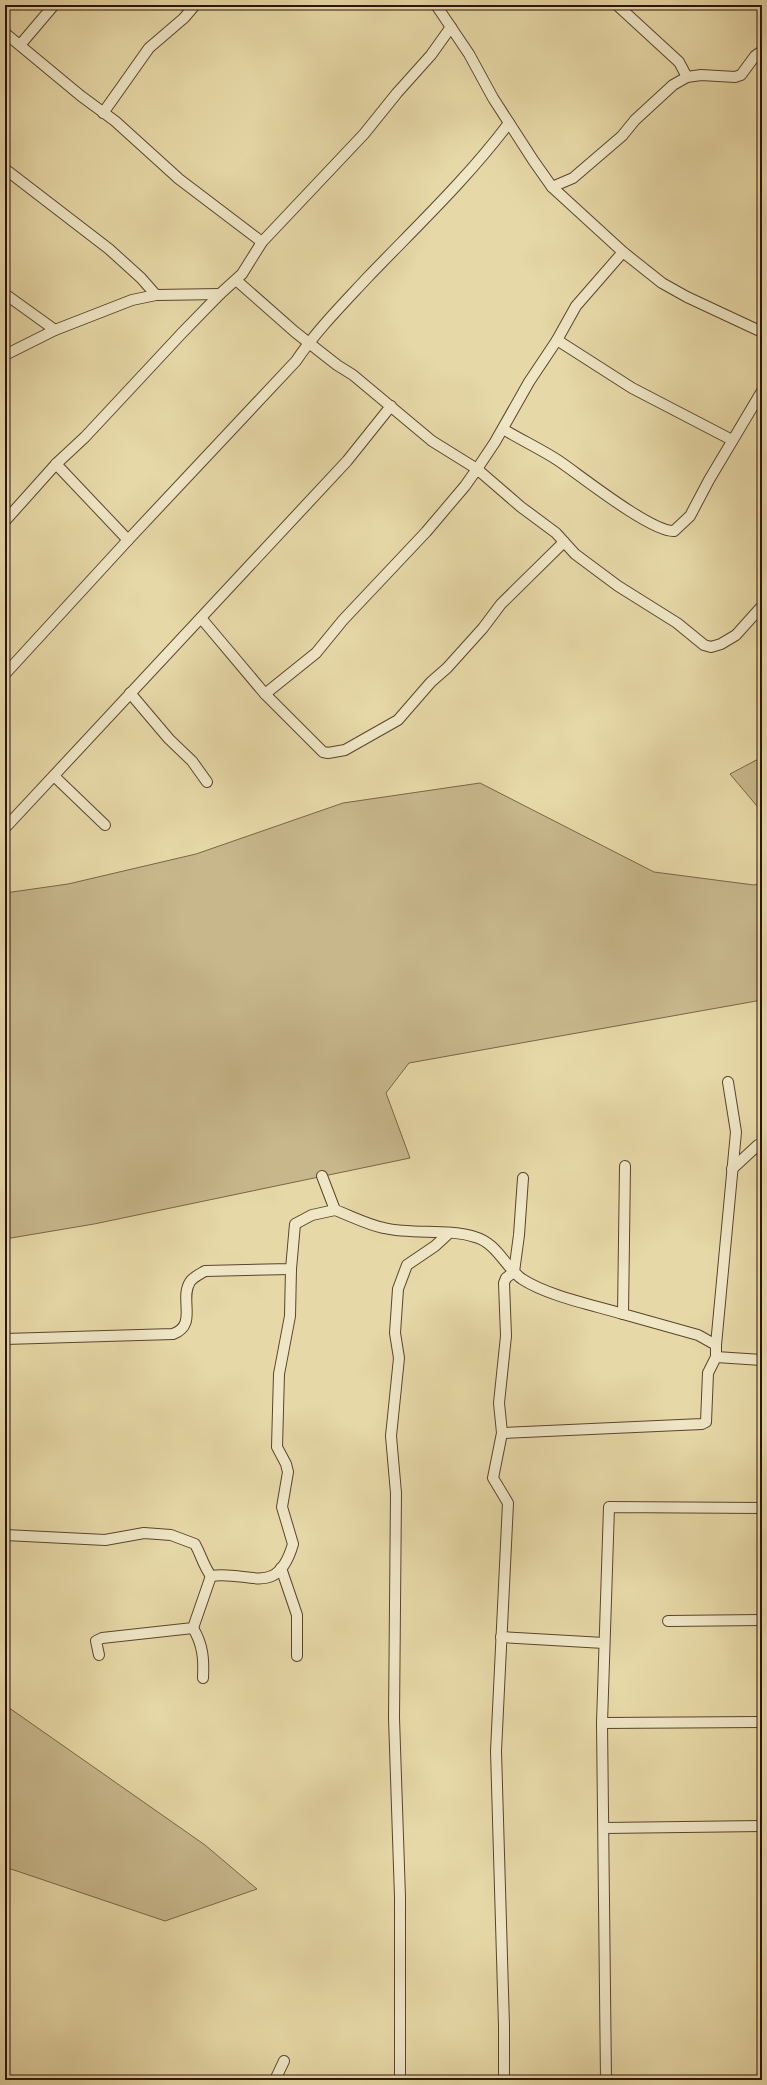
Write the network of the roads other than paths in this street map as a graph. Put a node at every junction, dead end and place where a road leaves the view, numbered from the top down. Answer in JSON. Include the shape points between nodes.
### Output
{"nodes":[{"id":1,"x":54,"y":5,"type":"edge"},
{"id":2,"x":195,"y":5,"type":"edge"},
{"id":3,"x":436,"y":5,"type":"edge"},
{"id":4,"x":617,"y":5,"type":"edge"},
{"id":5,"x":451,"y":27,"type":"junction"},
{"id":6,"x":5,"y":33,"type":"edge"},
{"id":7,"x":20,"y":45,"type":"junction"},
{"id":8,"x":762,"y":51,"type":"edge"},
{"id":9,"x":687,"y":77,"type":"junction"},
{"id":10,"x":103,"y":113,"type":"junction"},
{"id":11,"x":509,"y":123,"type":"junction"},
{"id":12,"x":5,"y":169,"type":"edge"},
{"id":13,"x":552,"y":187,"type":"junction"},
{"id":14,"x":262,"y":242,"type":"junction"},
{"id":15,"x":623,"y":252,"type":"junction"},
{"id":16,"x":236,"y":280,"type":"junction"},
{"id":17,"x":5,"y":294,"type":"edge"},
{"id":18,"x":220,"y":294,"type":"junction"},
{"id":19,"x":156,"y":295,"type":"junction"},
{"id":20,"x":56,"y":330,"type":"junction"},
{"id":21,"x":762,"y":332,"type":"edge"},
{"id":22,"x":557,"y":340,"type":"junction"},
{"id":23,"x":308,"y":343,"type":"junction"},
{"id":24,"x":5,"y":355,"type":"edge"},
{"id":25,"x":762,"y":391,"type":"edge"},
{"id":26,"x":390,"y":406,"type":"junction"},
{"id":27,"x":503,"y":429,"type":"junction"},
{"id":28,"x":732,"y":440,"type":"junction"},
{"id":29,"x":56,"y":464,"type":"junction"},
{"id":30,"x":477,"y":469,"type":"junction"},
{"id":31,"x":5,"y":521,"type":"edge"},
{"id":32,"x":128,"y":540,"type":"junction"},
{"id":33,"x":564,"y":542,"type":"junction"},
{"id":34,"x":762,"y":606,"type":"edge"},
{"id":35,"x":201,"y":618,"type":"junction"},
{"id":36,"x":5,"y":674,"type":"edge"},
{"id":37,"x":130,"y":693,"type":"junction"},
{"id":38,"x":265,"y":694,"type":"junction"},
{"id":39,"x":54,"y":776,"type":"junction"},
{"id":40,"x":207,"y":782,"type":"dead end"},
{"id":41,"x":105,"y":825,"type":"dead end"},
{"id":42,"x":5,"y":828,"type":"edge"},
{"id":43,"x":728,"y":1082,"type":"dead end"},
{"id":44,"x":762,"y":1144,"type":"edge"},
{"id":45,"x":625,"y":1166,"type":"dead end"},
{"id":46,"x":732,"y":1169,"type":"junction"},
{"id":47,"x":322,"y":1176,"type":"dead end"},
{"id":48,"x":522,"y":1178,"type":"dead end"},
{"id":49,"x":335,"y":1210,"type":"junction"},
{"id":50,"x":448,"y":1234,"type":"junction"},
{"id":51,"x":291,"y":1269,"type":"junction"},
{"id":52,"x":514,"y":1272,"type":"junction"},
{"id":53,"x":623,"y":1314,"type":"junction"},
{"id":54,"x":5,"y":1339,"type":"edge"},
{"id":55,"x":716,"y":1344,"type":"junction"},
{"id":56,"x":716,"y":1357,"type":"junction"},
{"id":57,"x":762,"y":1360,"type":"edge"},
{"id":58,"x":502,"y":1433,"type":"junction"},
{"id":59,"x":762,"y":1508,"type":"edge"},
{"id":60,"x":5,"y":1535,"type":"edge"},
{"id":61,"x":282,"y":1568,"type":"junction"},
{"id":62,"x":212,"y":1576,"type":"junction"},
{"id":63,"x":668,"y":1620,"type":"dead end"},
{"id":64,"x":762,"y":1620,"type":"edge"},
{"id":65,"x":193,"y":1628,"type":"junction"},
{"id":66,"x":501,"y":1637,"type":"junction"},
{"id":67,"x":604,"y":1643,"type":"junction"},
{"id":68,"x":99,"y":1655,"type":"dead end"},
{"id":69,"x":297,"y":1656,"type":"dead end"},
{"id":70,"x":203,"y":1678,"type":"dead end"},
{"id":71,"x":762,"y":1722,"type":"edge"},
{"id":72,"x":602,"y":1723,"type":"junction"},
{"id":73,"x":762,"y":1826,"type":"edge"},
{"id":74,"x":604,"y":1828,"type":"junction"},
{"id":75,"x":284,"y":2061,"type":"dead end"},
{"id":76,"x":275,"y":2080,"type":"edge"},
{"id":77,"x":400,"y":2080,"type":"edge"},
{"id":78,"x":504,"y":2080,"type":"edge"},
{"id":79,"x":606,"y":2080,"type":"edge"}],
"edges":[{"from":1,"to":7,"type":"street"},
{"from":2,"to":10,"type":"street","via":[[150,48]]},
{"from":3,"to":5,"type":"street"},
{"from":4,"to":9,"type":"street","via":[[679,62]]},
{"from":5,"to":11,"type":"street"},
{"from":5,"to":14,"type":"street","via":[[431,55],[364,134]]},
{"from":6,"to":7,"type":"street"},
{"from":7,"to":10,"type":"street"},
{"from":8,"to":9,"type":"street","via":[[741,74],[735,77]]},
{"from":9,"to":13,"type":"street","via":[[673,85],[635,120],[622,136],[573,178]]},
{"from":10,"to":14,"type":"street","via":[[179,179]]},
{"from":11,"to":13,"type":"street"},
{"from":11,"to":23,"type":"street","via":[[456,186],[339,307]]},
{"from":12,"to":19,"type":"street","via":[[109,249]]},
{"from":13,"to":15,"type":"street"},
{"from":14,"to":16,"type":"street"},
{"from":15,"to":21,"type":"street","via":[[662,283]]},
{"from":15,"to":22,"type":"street","via":[[576,306]]},
{"from":16,"to":18,"type":"street"},
{"from":16,"to":23,"type":"street"},
{"from":17,"to":20,"type":"street"},
{"from":18,"to":19,"type":"street"},
{"from":18,"to":29,"type":"street","via":[[85,437]]},
{"from":19,"to":20,"type":"street","via":[[132,300]]},
{"from":20,"to":24,"type":"street"},
{"from":22,"to":27,"type":"street","via":[[529,382]]},
{"from":22,"to":28,"type":"street","via":[[632,388]]},
{"from":23,"to":26,"type":"street"},
{"from":23,"to":32,"type":"street","via":[[296,362]]},
{"from":25,"to":28,"type":"street"},
{"from":26,"to":30,"type":"street","via":[[432,441]]},
{"from":26,"to":35,"type":"street","via":[[347,461]]},
{"from":27,"to":28,"type":"street","via":[[558,461],[610,498],[668,531],[678,528],[690,516]]},
{"from":27,"to":30,"type":"street"},
{"from":29,"to":31,"type":"street"},
{"from":29,"to":32,"type":"street"},
{"from":30,"to":33,"type":"street"},
{"from":30,"to":38,"type":"street","via":[[426,532],[343,620],[316,653]]},
{"from":32,"to":36,"type":"street"},
{"from":33,"to":34,"type":"street","via":[[575,554],[618,586],[677,623],[704,645],[720,644],[736,635]]},
{"from":33,"to":38,"type":"street","via":[[500,604],[483,628],[398,720],[345,750],[323,752]]},
{"from":35,"to":37,"type":"street"},
{"from":35,"to":38,"type":"street"},
{"from":37,"to":39,"type":"street"},
{"from":37,"to":40,"type":"street","via":[[196,766]]},
{"from":39,"to":41,"type":"street"},
{"from":39,"to":42,"type":"street"},
{"from":43,"to":46,"type":"street","via":[[736,1132]]},
{"from":44,"to":46,"type":"street"},
{"from":45,"to":53,"type":"street"},
{"from":46,"to":55,"type":"street"},
{"from":47,"to":49,"type":"street"},
{"from":48,"to":52,"type":"street"},
{"from":49,"to":50,"type":"street","via":[[384,1228]]},
{"from":49,"to":51,"type":"street","via":[[312,1215],[295,1224]]},
{"from":50,"to":52,"type":"street","via":[[462,1234],[482,1240],[503,1257]]},
{"from":50,"to":77,"type":"street","via":[[407,1265],[398,1289],[395,1333],[399,1358],[391,1436],[396,1493],[394,1718],[400,1898]]},
{"from":51,"to":54,"type":"street","via":[[205,1271],[190,1282],[187,1321],[183,1328],[173,1334]]},
{"from":51,"to":61,"type":"street","via":[[290,1316],[279,1374],[277,1446],[288,1472],[282,1507],[293,1544]]},
{"from":52,"to":53,"type":"street","via":[[533,1286]]},
{"from":52,"to":58,"type":"street","via":[[504,1282],[506,1336],[499,1403]]},
{"from":53,"to":55,"type":"street","via":[[698,1335]]},
{"from":55,"to":56,"type":"street"},
{"from":56,"to":57,"type":"street"},
{"from":56,"to":58,"type":"street","via":[[708,1373],[706,1418],[702,1424]]},
{"from":58,"to":66,"type":"street","via":[[493,1478],[508,1502]]},
{"from":59,"to":67,"type":"street","via":[[609,1507]]},
{"from":60,"to":62,"type":"street","via":[[105,1540],[144,1533],[171,1536],[196,1544],[202,1556],[202,1564]]},
{"from":61,"to":62,"type":"street","via":[[265,1579],[226,1574]]},
{"from":61,"to":69,"type":"street","via":[[297,1615]]},
{"from":62,"to":65,"type":"street"},
{"from":63,"to":64,"type":"street"},
{"from":65,"to":68,"type":"street","via":[[102,1638],[96,1641]]},
{"from":65,"to":70,"type":"street","via":[[203,1651]]},
{"from":66,"to":67,"type":"street"},
{"from":66,"to":78,"type":"street","via":[[496,1751]]},
{"from":67,"to":72,"type":"street"},
{"from":71,"to":72,"type":"street"},
{"from":72,"to":74,"type":"street"},
{"from":73,"to":74,"type":"street"},
{"from":74,"to":79,"type":"street"},
{"from":75,"to":76,"type":"street"}]}
